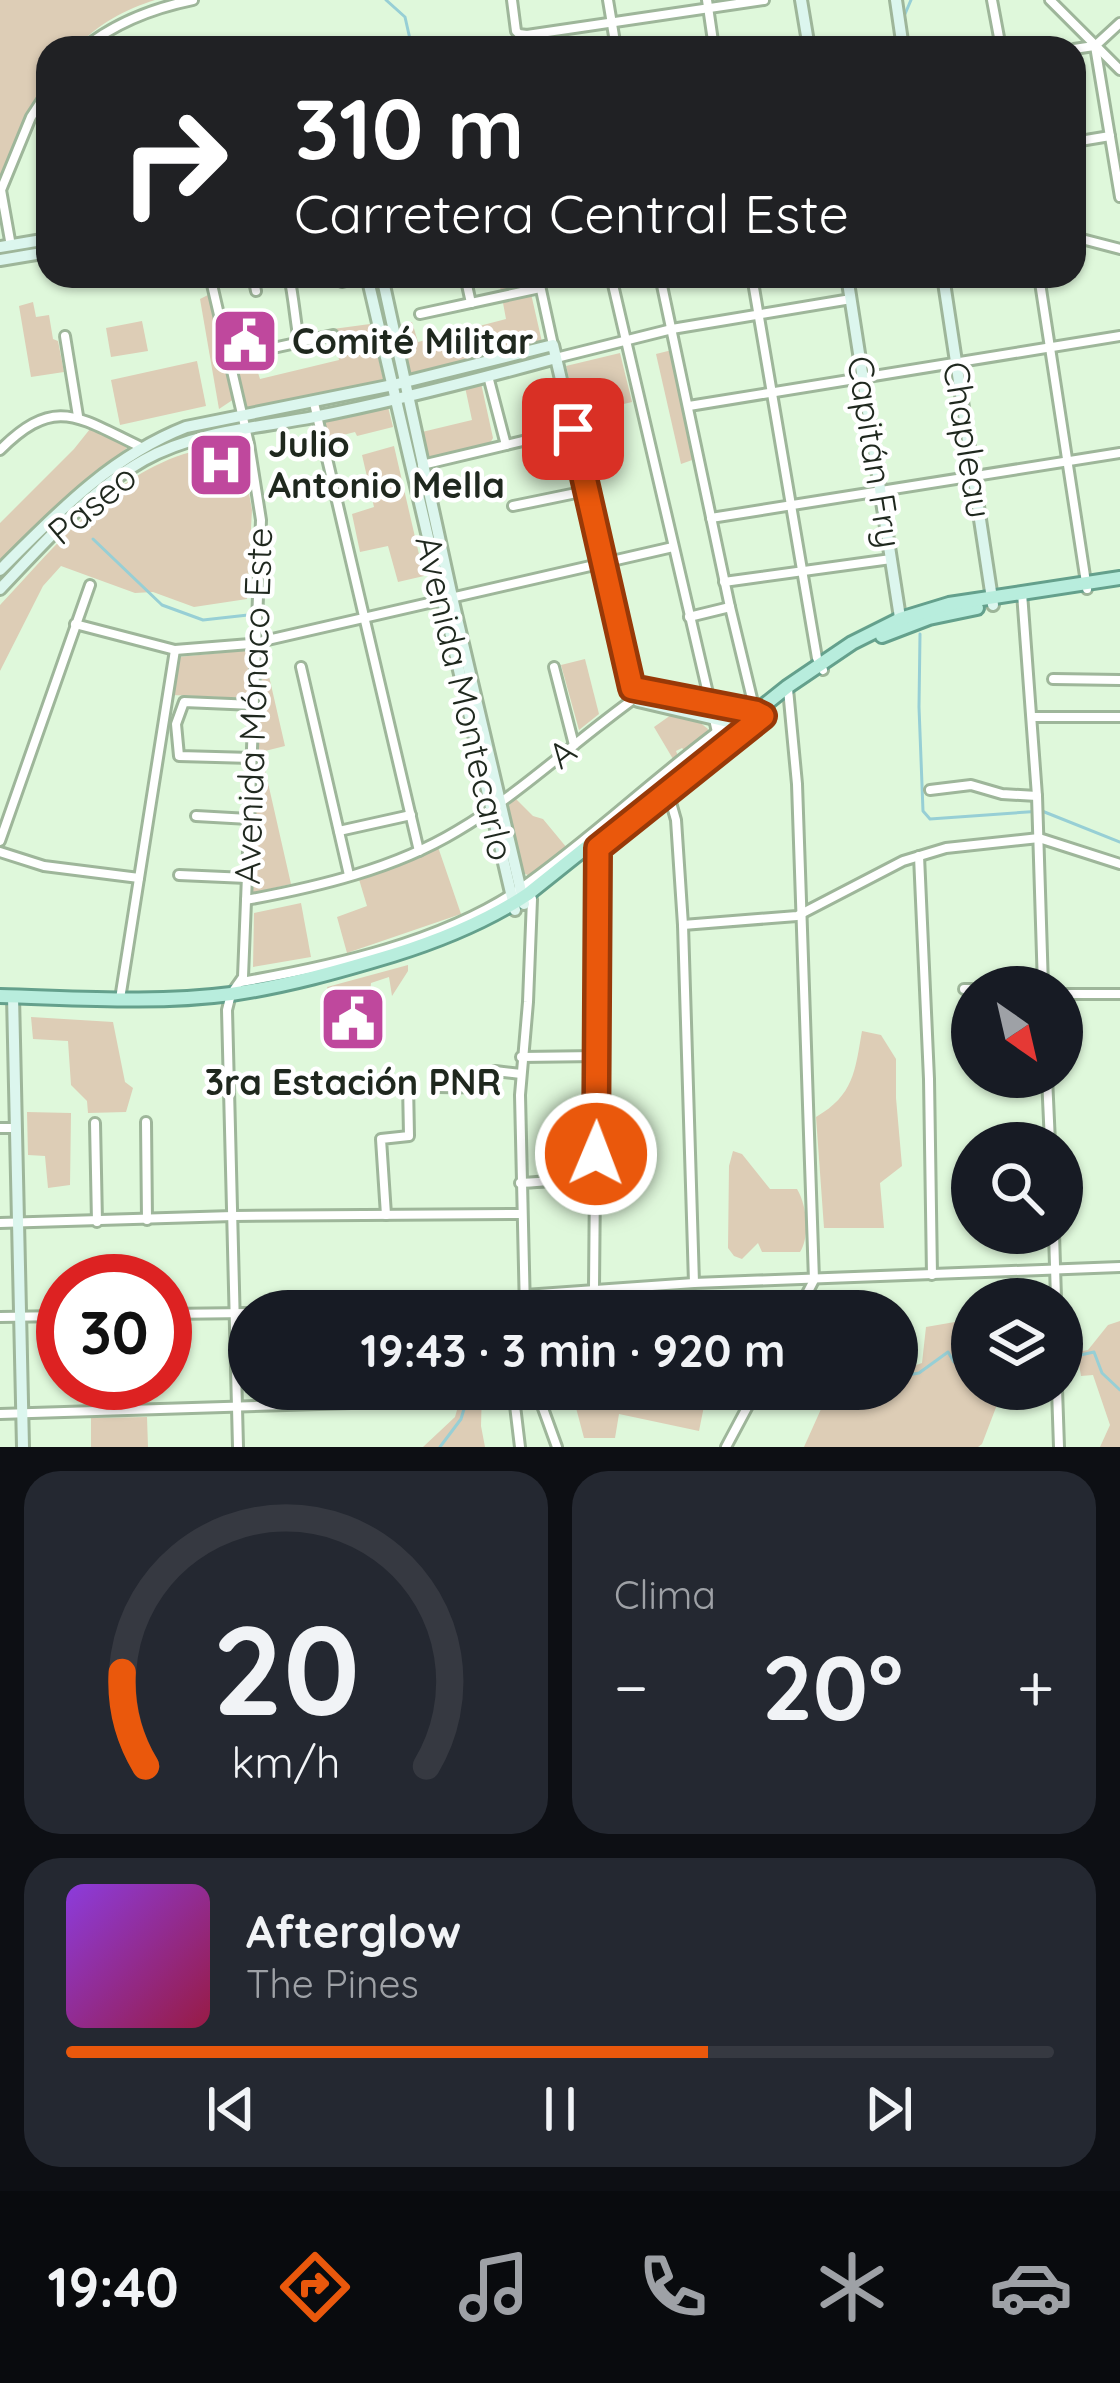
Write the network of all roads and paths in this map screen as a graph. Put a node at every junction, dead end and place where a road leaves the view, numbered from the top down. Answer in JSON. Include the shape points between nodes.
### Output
{"nodes":[{"id":1,"x":193,"y":0,"type":"edge"},
{"id":2,"x":512,"y":0,"type":"edge"},
{"id":3,"x":608,"y":0,"type":"edge"},
{"id":4,"x":764,"y":0,"type":"edge"},
{"id":5,"x":801,"y":0,"type":"edge"},
{"id":6,"x":896,"y":0,"type":"edge"},
{"id":7,"x":992,"y":0,"type":"edge"},
{"id":8,"x":1050,"y":0,"type":"edge"},
{"id":9,"x":707,"y":4,"type":"edge"},
{"id":10,"x":611,"y":23,"type":"junction"},
{"id":11,"x":1120,"y":23,"type":"edge"},
{"id":12,"x":103,"y":36,"type":"edge"},
{"id":13,"x":614,"y":36,"type":"edge"},
{"id":14,"x":713,"y":36,"type":"edge"},
{"id":15,"x":807,"y":36,"type":"edge"},
{"id":16,"x":902,"y":36,"type":"edge"},
{"id":17,"x":999,"y":36,"type":"edge"},
{"id":18,"x":1085,"y":36,"type":"edge"},
{"id":19,"x":1086,"y":37,"type":"edge"},
{"id":20,"x":1095,"y":46,"type":"junction"},
{"id":21,"x":1086,"y":47,"type":"edge"},
{"id":22,"x":1120,"y":70,"type":"edge"},
{"id":23,"x":36,"y":109,"type":"edge"},
{"id":24,"x":1110,"y":136,"type":"junction"},
{"id":25,"x":1086,"y":140,"type":"edge"},
{"id":26,"x":1120,"y":197,"type":"edge"},
{"id":27,"x":1086,"y":240,"type":"edge"},
{"id":28,"x":36,"y":243,"type":"edge"},
{"id":29,"x":1120,"y":249,"type":"edge"},
{"id":30,"x":6,"y":252,"type":"edge"},
{"id":31,"x":214,"y":288,"type":"edge"},
{"id":32,"x":255,"y":288,"type":"edge"},
{"id":33,"x":292,"y":288,"type":"edge"},
{"id":34,"x":371,"y":288,"type":"edge"},
{"id":35,"x":384,"y":288,"type":"edge"},
{"id":36,"x":468,"y":288,"type":"edge"},
{"id":37,"x":540,"y":288,"type":"joint"},
{"id":38,"x":614,"y":288,"type":"edge"},
{"id":39,"x":663,"y":288,"type":"edge"},
{"id":40,"x":754,"y":288,"type":"edge"},
{"id":41,"x":849,"y":288,"type":"edge"},
{"id":42,"x":945,"y":288,"type":"edge"},
{"id":43,"x":1041,"y":288,"type":"edge"},
{"id":44,"x":256,"y":291,"type":"dead end"},
{"id":45,"x":851,"y":299,"type":"junction"},
{"id":46,"x":471,"y":303,"type":"junction"},
{"id":47,"x":420,"y":314,"type":"dead end"},
{"id":48,"x":759,"y":314,"type":"junction"},
{"id":49,"x":672,"y":329,"type":"junction"},
{"id":50,"x":333,"y":335,"type":"dead end"},
{"id":51,"x":64,"y":336,"type":"dead end"},
{"id":52,"x":1120,"y":336,"type":"edge"},
{"id":53,"x":299,"y":341,"type":"junction"},
{"id":54,"x":627,"y":341,"type":"junction"},
{"id":55,"x":1051,"y":348,"type":"junction"},
{"id":56,"x":555,"y":352,"type":"junction"},
{"id":57,"x":231,"y":357,"type":"junction"},
{"id":58,"x":957,"y":364,"type":"junction"},
{"id":59,"x":488,"y":376,"type":"junction"},
{"id":60,"x":866,"y":380,"type":"junction"},
{"id":61,"x":401,"y":390,"type":"junction"},
{"id":62,"x":772,"y":393,"type":"junction"},
{"id":63,"x":689,"y":406,"type":"junction"},
{"id":64,"x":316,"y":409,"type":"junction"},
{"id":65,"x":243,"y":415,"type":"junction"},
{"id":66,"x":78,"y":416,"type":"junction"},
{"id":67,"x":245,"y":429,"type":"junction"},
{"id":68,"x":573,"y":429,"type":"junction"},
{"id":69,"x":506,"y":445,"type":"junction"},
{"id":70,"x":141,"y":447,"type":"junction"},
{"id":71,"x":0,"y":450,"type":"edge"},
{"id":72,"x":1120,"y":453,"type":"edge"},
{"id":73,"x":1069,"y":461,"type":"junction"},
{"id":74,"x":417,"y":466,"type":"junction"},
{"id":75,"x":974,"y":477,"type":"junction"},
{"id":76,"x":586,"y":490,"type":"junction"},
{"id":77,"x":881,"y":490,"type":"junction"},
{"id":78,"x":791,"y":504,"type":"junction"},
{"id":79,"x":513,"y":506,"type":"dead end"},
{"id":80,"x":711,"y":518,"type":"junction"},
{"id":81,"x":673,"y":547,"type":"junction"},
{"id":82,"x":891,"y":559,"type":"junction"},
{"id":83,"x":603,"y":563,"type":"junction"},
{"id":84,"x":0,"y":570,"type":"edge"},
{"id":85,"x":802,"y":572,"type":"junction"},
{"id":86,"x":1120,"y":581,"type":"edge"},
{"id":87,"x":724,"y":582,"type":"junction"},
{"id":88,"x":1,"y":585,"type":"edge"},
{"id":89,"x":90,"y":585,"type":"dead end"},
{"id":90,"x":1087,"y":586,"type":"junction"},
{"id":91,"x":1023,"y":596,"type":"junction"},
{"id":92,"x":446,"y":598,"type":"junction"},
{"id":93,"x":993,"y":601,"type":"junction"},
{"id":94,"x":730,"y":607,"type":"junction"},
{"id":95,"x":689,"y":617,"type":"junction"},
{"id":96,"x":363,"y":619,"type":"junction"},
{"id":97,"x":901,"y":623,"type":"junction"},
{"id":98,"x":74,"y":624,"type":"junction"},
{"id":99,"x":256,"y":643,"type":"junction"},
{"id":100,"x":175,"y":650,"type":"junction"},
{"id":101,"x":554,"y":667,"type":"dead end"},
{"id":102,"x":821,"y":667,"type":"junction"},
{"id":103,"x":301,"y":668,"type":"dead end"},
{"id":104,"x":1053,"y":679,"type":"dead end"},
{"id":105,"x":1120,"y":680,"type":"edge"},
{"id":106,"x":788,"y":692,"type":"junction"},
{"id":107,"x":634,"y":693,"type":"junction"},
{"id":108,"x":710,"y":704,"type":"junction"},
{"id":109,"x":254,"y":705,"type":"junction"},
{"id":110,"x":1031,"y":717,"type":"junction"},
{"id":111,"x":1120,"y":717,"type":"edge"},
{"id":112,"x":748,"y":719,"type":"junction"},
{"id":113,"x":176,"y":724,"type":"junction"},
{"id":114,"x":715,"y":725,"type":"junction"},
{"id":115,"x":164,"y":728,"type":"junction"},
{"id":116,"x":574,"y":745,"type":"junction"},
{"id":117,"x":251,"y":758,"type":"junction"},
{"id":118,"x":667,"y":788,"type":"junction"},
{"id":119,"x":930,"y":790,"type":"dead end"},
{"id":120,"x":1037,"y":796,"type":"junction"},
{"id":121,"x":495,"y":806,"type":"junction"},
{"id":122,"x":411,"y":815,"type":"junction"},
{"id":123,"x":196,"y":816,"type":"dead end"},
{"id":124,"x":249,"y":819,"type":"junction"},
{"id":125,"x":339,"y":831,"type":"junction"},
{"id":126,"x":1039,"y":838,"type":"junction"},
{"id":127,"x":0,"y":841,"type":"edge"},
{"id":128,"x":596,"y":845,"type":"junction"},
{"id":129,"x":419,"y":851,"type":"junction"},
{"id":130,"x":0,"y":852,"type":"edge"},
{"id":131,"x":919,"y":856,"type":"junction"},
{"id":132,"x":1120,"y":864,"type":"edge"},
{"id":133,"x":179,"y":875,"type":"dead end"},
{"id":134,"x":349,"y":875,"type":"junction"},
{"id":135,"x":140,"y":878,"type":"junction"},
{"id":136,"x":247,"y":878,"type":"junction"},
{"id":137,"x":246,"y":900,"type":"junction"},
{"id":138,"x":519,"y":900,"type":"junction"},
{"id":139,"x":802,"y":912,"type":"junction"},
{"id":140,"x":683,"y":926,"type":"junction"},
{"id":141,"x":1042,"y":966,"type":"edge"},
{"id":142,"x":242,"y":982,"type":"junction"},
{"id":143,"x":1083,"y":994,"type":"edge"},
{"id":144,"x":1120,"y":994,"type":"edge"},
{"id":145,"x":229,"y":998,"type":"junction"},
{"id":146,"x":120,"y":999,"type":"junction"},
{"id":147,"x":7,"y":1000,"type":"edge"},
{"id":148,"x":598,"y":1056,"type":"junction"},
{"id":149,"x":521,"y":1057,"type":"junction"},
{"id":150,"x":520,"y":1074,"type":"junction"},
{"id":151,"x":408,"y":1084,"type":"dead end"},
{"id":152,"x":439,"y":1087,"type":"dead end"},
{"id":153,"x":146,"y":1122,"type":"dead end"},
{"id":154,"x":95,"y":1123,"type":"dead end"},
{"id":155,"x":0,"y":1128,"type":"edge"},
{"id":156,"x":16,"y":1128,"type":"junction"},
{"id":157,"x":596,"y":1154,"type":"junction"},
{"id":158,"x":596,"y":1175,"type":"junction"},
{"id":159,"x":572,"y":1178,"type":"junction"},
{"id":160,"x":520,"y":1183,"type":"junction"},
{"id":161,"x":522,"y":1214,"type":"junction"},
{"id":162,"x":386,"y":1215,"type":"junction"},
{"id":163,"x":233,"y":1216,"type":"junction"},
{"id":164,"x":147,"y":1220,"type":"junction"},
{"id":165,"x":19,"y":1222,"type":"junction"},
{"id":166,"x":97,"y":1222,"type":"junction"},
{"id":167,"x":0,"y":1223,"type":"edge"},
{"id":168,"x":1055,"y":1254,"type":"edge"},
{"id":169,"x":1120,"y":1267,"type":"edge"},
{"id":170,"x":1055,"y":1270,"type":"junction"},
{"id":171,"x":932,"y":1275,"type":"junction"},
{"id":172,"x":1055,"y":1278,"type":"edge"},
{"id":173,"x":814,"y":1280,"type":"junction"},
{"id":174,"x":694,"y":1282,"type":"junction"},
{"id":175,"x":595,"y":1288,"type":"junction"},
{"id":176,"x":235,"y":1290,"type":"edge"},
{"id":177,"x":525,"y":1290,"type":"edge"},
{"id":178,"x":586,"y":1290,"type":"edge"},
{"id":179,"x":809,"y":1290,"type":"edge"},
{"id":180,"x":228,"y":1313,"type":"edge"},
{"id":181,"x":192,"y":1314,"type":"edge"},
{"id":182,"x":20,"y":1316,"type":"junction"},
{"id":183,"x":36,"y":1316,"type":"edge"},
{"id":184,"x":0,"y":1317,"type":"edge"},
{"id":185,"x":228,"y":1405,"type":"edge"},
{"id":186,"x":237,"y":1410,"type":"edge"},
{"id":187,"x":516,"y":1410,"type":"edge"},
{"id":188,"x":544,"y":1410,"type":"edge"},
{"id":189,"x":746,"y":1410,"type":"edge"},
{"id":190,"x":1058,"y":1410,"type":"edge"},
{"id":191,"x":0,"y":1414,"type":"edge"},
{"id":192,"x":22,"y":1414,"type":"junction"},
{"id":193,"x":23,"y":1447,"type":"edge"},
{"id":194,"x":238,"y":1447,"type":"edge"},
{"id":195,"x":520,"y":1447,"type":"edge"},
{"id":196,"x":557,"y":1447,"type":"edge"},
{"id":197,"x":726,"y":1447,"type":"edge"},
{"id":198,"x":1059,"y":1447,"type":"edge"}],
"edges":[{"from":1,"to":12,"type":"street"},
{"from":2,"to":10,"type":"street","via":[[519,34]]},
{"from":3,"to":10,"type":"street"},
{"from":4,"to":9,"type":"street"},
{"from":5,"to":15,"type":"street"},
{"from":6,"to":16,"type":"street"},
{"from":7,"to":17,"type":"street"},
{"from":8,"to":18,"type":"street"},
{"from":9,"to":10,"type":"street"},
{"from":9,"to":14,"type":"street"},
{"from":10,"to":13,"type":"street"},
{"from":11,"to":20,"type":"street"},
{"from":19,"to":20,"type":"street"},
{"from":20,"to":21,"type":"street"},
{"from":20,"to":22,"type":"street"},
{"from":20,"to":24,"type":"street"},
{"from":23,"to":30,"type":"street","via":[[1,190]]},
{"from":24,"to":25,"type":"street"},
{"from":24,"to":26,"type":"street"},
{"from":27,"to":29,"type":"street"},
{"from":28,"to":30,"type":"street"},
{"from":31,"to":57,"type":"street","name":"Avenida Mónaco Este"},
{"from":32,"to":44,"type":"street"},
{"from":33,"to":53,"type":"street"},
{"from":34,"to":61,"type":"street","name":"Avenida Montecarlo"},
{"from":35,"to":61,"type":"street","name":"Avenida Montecarlo"},
{"from":36,"to":46,"type":"street"},
{"from":37,"to":46,"type":"street"},
{"from":37,"to":56,"type":"street"},
{"from":38,"to":54,"type":"street"},
{"from":39,"to":49,"type":"street"},
{"from":40,"to":48,"type":"street"},
{"from":41,"to":45,"type":"street","name":"Capitán Fry"},
{"from":42,"to":58,"type":"street","name":"Chapleau"},
{"from":43,"to":55,"type":"street"},
{"from":45,"to":48,"type":"street"},
{"from":45,"to":60,"type":"street","name":"Capitán Fry"},
{"from":46,"to":47,"type":"street"},
{"from":48,"to":49,"type":"street"},
{"from":48,"to":62,"type":"street"},
{"from":49,"to":54,"type":"street"},
{"from":49,"to":63,"type":"street"},
{"from":50,"to":53,"type":"street"},
{"from":51,"to":66,"type":"street"},
{"from":52,"to":55,"type":"street"},
{"from":53,"to":57,"type":"street"},
{"from":54,"to":56,"type":"street"},
{"from":54,"to":81,"type":"street"},
{"from":55,"to":58,"type":"street"},
{"from":55,"to":73,"type":"street"},
{"from":56,"to":59,"type":"street"},
{"from":56,"to":61,"type":"street"},
{"from":56,"to":68,"type":"street"},
{"from":57,"to":65,"type":"street","name":"Avenida Mónaco Este"},
{"from":58,"to":60,"type":"street"},
{"from":58,"to":75,"type":"street","name":"Chapleau"},
{"from":59,"to":61,"type":"street"},
{"from":59,"to":69,"type":"street"},
{"from":60,"to":62,"type":"street"},
{"from":60,"to":77,"type":"street","name":"Capitán Fry"},
{"from":61,"to":64,"type":"street","name":"Paseo"},
{"from":61,"to":74,"type":"street","name":"Avenida Montecarlo"},
{"from":62,"to":63,"type":"street"},
{"from":62,"to":78,"type":"street"},
{"from":63,"to":80,"type":"street"},
{"from":64,"to":65,"type":"street","name":"Paseo"},
{"from":64,"to":67,"type":"street","name":"Paseo"},
{"from":64,"to":96,"type":"street"},
{"from":65,"to":67,"type":"street","name":"Avenida Mónaco Este"},
{"from":65,"to":70,"type":"street","name":"Paseo"},
{"from":66,"to":70,"type":"street"},
{"from":66,"to":71,"type":"street","via":[[42,419]]},
{"from":67,"to":88,"type":"street","name":"Paseo","via":[[142,461]]},
{"from":67,"to":99,"type":"street","name":"Avenida Mónaco Este","via":[[261,520]]},
{"from":68,"to":69,"type":"street"},
{"from":68,"to":76,"type":"street"},
{"from":69,"to":74,"type":"street"},
{"from":70,"to":84,"type":"street","name":"Paseo","via":[[86,487]]},
{"from":72,"to":73,"type":"street"},
{"from":73,"to":75,"type":"street"},
{"from":73,"to":90,"type":"street"},
{"from":74,"to":92,"type":"street","name":"Avenida Montecarlo"},
{"from":75,"to":77,"type":"street"},
{"from":75,"to":93,"type":"street","name":"Chapleau"},
{"from":76,"to":79,"type":"street"},
{"from":76,"to":83,"type":"street"},
{"from":77,"to":78,"type":"street"},
{"from":77,"to":82,"type":"street","name":"Capitán Fry"},
{"from":78,"to":80,"type":"street"},
{"from":78,"to":85,"type":"street"},
{"from":80,"to":87,"type":"street"},
{"from":81,"to":83,"type":"street"},
{"from":81,"to":95,"type":"street"},
{"from":82,"to":85,"type":"street"},
{"from":82,"to":97,"type":"street","name":"Capitán Fry"},
{"from":83,"to":92,"type":"street"},
{"from":83,"to":107,"type":"street"},
{"from":85,"to":87,"type":"street"},
{"from":85,"to":102,"type":"street"},
{"from":86,"to":90,"type":"main road"},
{"from":87,"to":94,"type":"street"},
{"from":89,"to":98,"type":"street"},
{"from":90,"to":91,"type":"main road"},
{"from":91,"to":93,"type":"main road"},
{"from":91,"to":110,"type":"street"},
{"from":92,"to":96,"type":"street"},
{"from":92,"to":121,"type":"street","name":"Avenida Montecarlo"},
{"from":93,"to":97,"type":"main road","via":[[949,604]]},
{"from":94,"to":95,"type":"street"},
{"from":94,"to":112,"type":"street"},
{"from":95,"to":108,"type":"street"},
{"from":96,"to":99,"type":"street"},
{"from":96,"to":122,"type":"street"},
{"from":97,"to":102,"type":"main road","via":[[851,643]]},
{"from":98,"to":100,"type":"street"},
{"from":98,"to":127,"type":"street"},
{"from":99,"to":100,"type":"street"},
{"from":99,"to":109,"type":"street","name":"Avenida Mónaco Este"},
{"from":100,"to":115,"type":"street"},
{"from":101,"to":116,"type":"street"},
{"from":102,"to":106,"type":"main road"},
{"from":103,"to":125,"type":"street"},
{"from":104,"to":105,"type":"street"},
{"from":106,"to":112,"type":"main road"},
{"from":106,"to":139,"type":"street"},
{"from":107,"to":108,"type":"street"},
{"from":107,"to":114,"type":"street"},
{"from":107,"to":116,"type":"street","name":"A"},
{"from":108,"to":112,"type":"street"},
{"from":108,"to":114,"type":"street"},
{"from":109,"to":113,"type":"street","via":[[184,702]]},
{"from":109,"to":117,"type":"street","name":"Avenida Mónaco Este"},
{"from":110,"to":111,"type":"street"},
{"from":110,"to":120,"type":"street"},
{"from":112,"to":114,"type":"street"},
{"from":112,"to":118,"type":"main road"},
{"from":113,"to":115,"type":"street"},
{"from":113,"to":117,"type":"street","via":[[179,756]]},
{"from":114,"to":138,"type":"street"},
{"from":115,"to":135,"type":"street"},
{"from":116,"to":121,"type":"street","name":"A"},
{"from":117,"to":124,"type":"street","name":"Avenida Mónaco Este"},
{"from":118,"to":128,"type":"main road"},
{"from":118,"to":140,"type":"street"},
{"from":119,"to":120,"type":"street","via":[[971,785]]},
{"from":120,"to":126,"type":"street"},
{"from":121,"to":129,"type":"street","name":"A"},
{"from":121,"to":138,"type":"street","name":"Avenida Montecarlo"},
{"from":122,"to":125,"type":"street"},
{"from":122,"to":129,"type":"street"},
{"from":123,"to":124,"type":"street"},
{"from":124,"to":136,"type":"street","name":"Avenida Mónaco Este"},
{"from":125,"to":134,"type":"street"},
{"from":126,"to":131,"type":"street"},
{"from":126,"to":132,"type":"street"},
{"from":126,"to":141,"type":"street"},
{"from":128,"to":138,"type":"main road"},
{"from":128,"to":148,"type":"street"},
{"from":129,"to":134,"type":"street","name":"A"},
{"from":130,"to":135,"type":"street"},
{"from":131,"to":139,"type":"street"},
{"from":131,"to":171,"type":"street"},
{"from":133,"to":136,"type":"street"},
{"from":134,"to":137,"type":"street","name":"A"},
{"from":135,"to":146,"type":"street"},
{"from":136,"to":137,"type":"street","name":"Avenida Mónaco Este"},
{"from":137,"to":142,"type":"street","name":"Avenida Mónaco Este"},
{"from":138,"to":142,"type":"street","via":[[327,965]]},
{"from":138,"to":145,"type":"main road","via":[[382,958]]},
{"from":138,"to":149,"type":"street","via":[[528,1002]]},
{"from":139,"to":140,"type":"street"},
{"from":139,"to":173,"type":"street"},
{"from":140,"to":174,"type":"street"},
{"from":142,"to":145,"type":"street"},
{"from":143,"to":144,"type":"street"},
{"from":145,"to":146,"type":"main road"},
{"from":145,"to":147,"type":"main road","via":[[159,1006]]},
{"from":145,"to":163,"type":"street"},
{"from":146,"to":147,"type":"main road"},
{"from":147,"to":156,"type":"street"},
{"from":148,"to":149,"type":"street"},
{"from":148,"to":157,"type":"street"},
{"from":149,"to":150,"type":"street"},
{"from":150,"to":152,"type":"street","via":[[496,1071],[475,1087]]},
{"from":150,"to":160,"type":"street"},
{"from":151,"to":162,"type":"street","via":[[409,1136],[381,1139]]},
{"from":153,"to":164,"type":"street"},
{"from":154,"to":166,"type":"street"},
{"from":155,"to":156,"type":"street"},
{"from":156,"to":165,"type":"street"},
{"from":157,"to":158,"type":"street"},
{"from":157,"to":159,"type":"street"},
{"from":158,"to":159,"type":"street"},
{"from":158,"to":175,"type":"street"},
{"from":159,"to":160,"type":"street"},
{"from":160,"to":161,"type":"street"},
{"from":161,"to":162,"type":"street"},
{"from":161,"to":177,"type":"street"},
{"from":162,"to":163,"type":"street"},
{"from":163,"to":164,"type":"street"},
{"from":163,"to":176,"type":"street"},
{"from":164,"to":166,"type":"street"},
{"from":165,"to":166,"type":"street"},
{"from":165,"to":167,"type":"street"},
{"from":165,"to":182,"type":"street"},
{"from":168,"to":170,"type":"street"},
{"from":169,"to":170,"type":"street"},
{"from":170,"to":171,"type":"street"},
{"from":170,"to":172,"type":"street"},
{"from":171,"to":173,"type":"street"},
{"from":173,"to":174,"type":"street"},
{"from":173,"to":179,"type":"street"},
{"from":174,"to":175,"type":"street"},
{"from":175,"to":178,"type":"street"},
{"from":180,"to":181,"type":"street"},
{"from":182,"to":183,"type":"street"},
{"from":182,"to":184,"type":"street"},
{"from":182,"to":192,"type":"street"},
{"from":185,"to":192,"type":"street"},
{"from":186,"to":194,"type":"street"},
{"from":187,"to":195,"type":"street"},
{"from":188,"to":196,"type":"street"},
{"from":189,"to":197,"type":"street"},
{"from":190,"to":198,"type":"street"},
{"from":191,"to":192,"type":"street"},
{"from":192,"to":193,"type":"street"}]}
